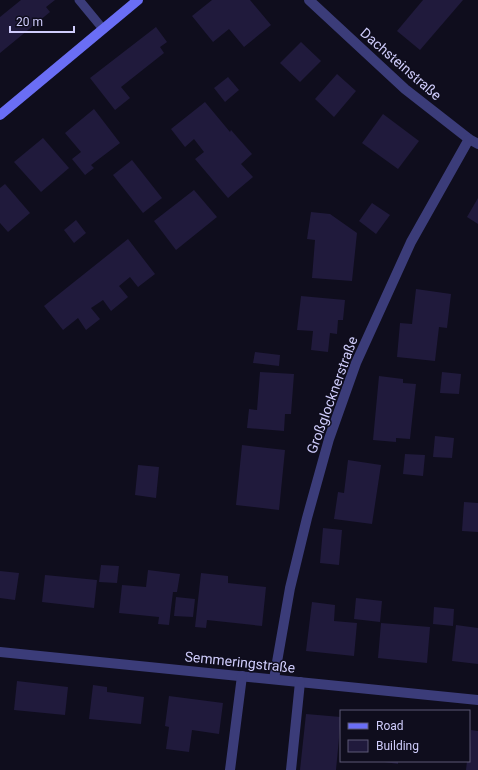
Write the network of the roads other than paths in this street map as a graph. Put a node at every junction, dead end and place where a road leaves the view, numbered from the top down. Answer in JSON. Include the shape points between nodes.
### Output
{"nodes":[{"id":1,"x":78,"y":0,"type":"edge"},
{"id":2,"x":138,"y":0,"type":"edge"},
{"id":3,"x":309,"y":0,"type":"edge"},
{"id":4,"x":103,"y":29,"type":"junction"},
{"id":5,"x":1,"y":111,"type":"edge"},
{"id":6,"x":469,"y":139,"type":"junction"},
{"id":7,"x":478,"y":144,"type":"edge"},
{"id":8,"x":0,"y":652,"type":"edge"},
{"id":9,"x":242,"y":676,"type":"junction"},
{"id":10,"x":274,"y":679,"type":"junction"},
{"id":11,"x":300,"y":682,"type":"junction"},
{"id":12,"x":478,"y":700,"type":"edge"},
{"id":13,"x":230,"y":770,"type":"edge"},
{"id":14,"x":291,"y":770,"type":"edge"}],
"edges":[{"from":1,"to":4,"type":"lane"},
{"from":2,"to":4,"type":"main road"},
{"from":3,"to":6,"type":"street","name":"Dachsteinstraße","via":[[405,89]]},
{"from":4,"to":5,"type":"main road"},
{"from":6,"to":7,"type":"street","name":"Dachsteinstraße"},
{"from":6,"to":10,"type":"street","name":"Großglocknerstraße","via":[[411,242],[354,370],[307,518],[290,588]]},
{"from":8,"to":9,"type":"street","name":"Semmeringstraße"},
{"from":9,"to":10,"type":"street","name":"Semmeringstraße"},
{"from":9,"to":13,"type":"street"},
{"from":10,"to":11,"type":"street","name":"Semmeringstraße"},
{"from":11,"to":12,"type":"street","name":"Semmeringstraße"},
{"from":11,"to":14,"type":"street"}]}
